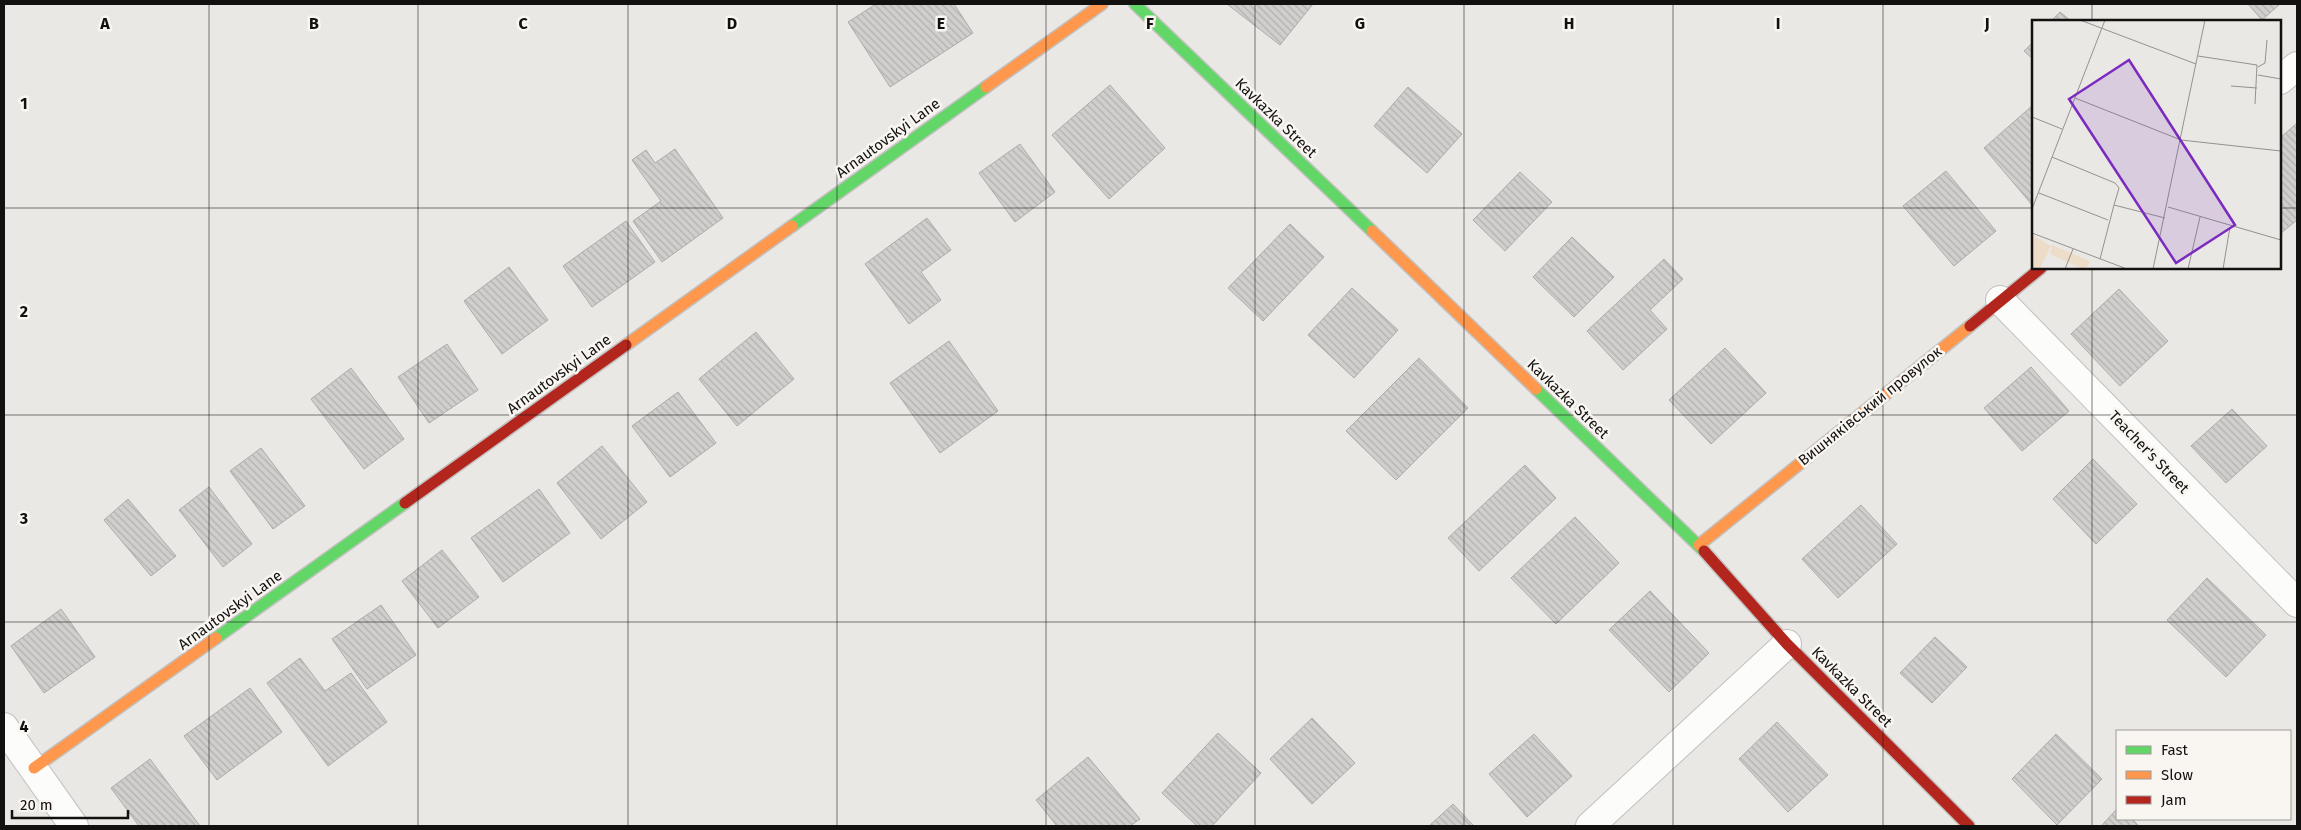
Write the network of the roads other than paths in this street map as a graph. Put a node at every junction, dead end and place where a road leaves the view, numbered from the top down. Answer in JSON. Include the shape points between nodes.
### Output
{"nodes":[{"id":1,"x":1102,"y":4,"type":"edge"},
{"id":2,"x":1135,"y":4,"type":"edge"},
{"id":3,"x":2297,"y":66,"type":"edge"},
{"id":4,"x":2281,"y":79,"type":"edge"},
{"id":5,"x":2040,"y":269,"type":"edge"},
{"id":6,"x":2000,"y":300,"type":"junction"},
{"id":7,"x":1699,"y":545,"type":"junction"},
{"id":8,"x":2297,"y":603,"type":"edge"},
{"id":9,"x":1787,"y":644,"type":"junction"},
{"id":10,"x":4,"y":727,"type":"edge"},
{"id":11,"x":34,"y":768,"type":"junction"},
{"id":12,"x":74,"y":826,"type":"edge"},
{"id":13,"x":1590,"y":826,"type":"edge"},
{"id":14,"x":1969,"y":826,"type":"edge"}],
"edges":[{"from":1,"to":11,"type":"street","name":"Arnautovskyi Lane"},
{"from":2,"to":7,"type":"street","name":"Kavkazka Street"},
{"from":3,"to":4,"type":"street"},
{"from":5,"to":6,"type":"street","name":"Вишняківський провулок"},
{"from":6,"to":7,"type":"street","name":"Вишняківський провулок"},
{"from":6,"to":8,"type":"street","name":"Teacher's Street"},
{"from":7,"to":9,"type":"street","name":"Kavkazka Street"},
{"from":9,"to":13,"type":"street"},
{"from":9,"to":14,"type":"street","name":"Kavkazka Street"},
{"from":10,"to":11,"type":"street"},
{"from":11,"to":12,"type":"street"}]}
